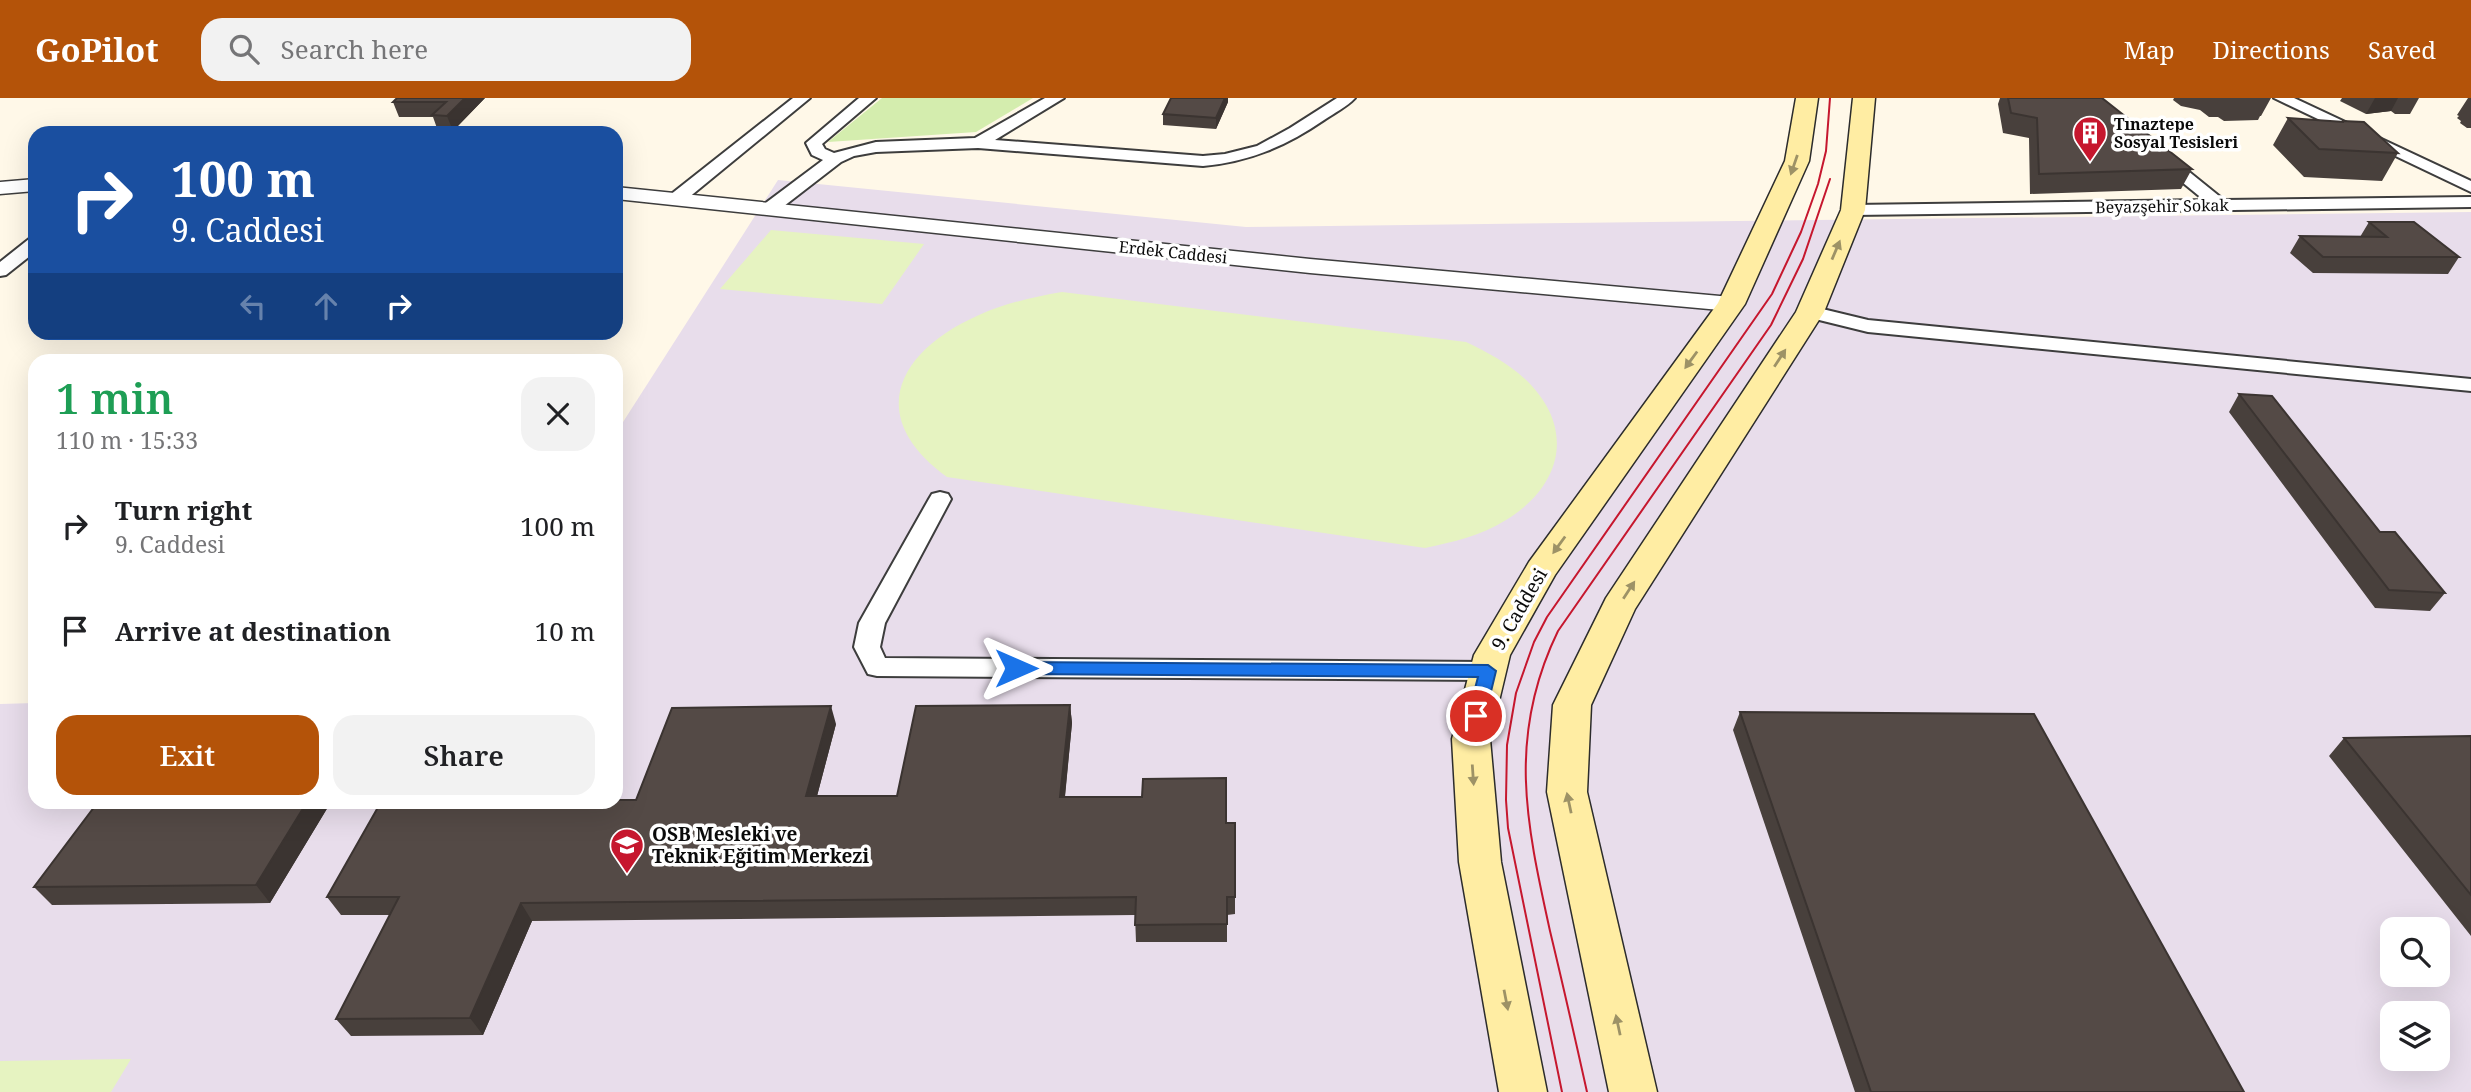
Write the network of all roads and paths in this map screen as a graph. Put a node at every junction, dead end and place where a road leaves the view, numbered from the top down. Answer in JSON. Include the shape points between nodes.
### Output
{"nodes":[{"id":1,"x":803,"y":98,"type":"edge"},
{"id":2,"x":868,"y":98,"type":"edge"},
{"id":3,"x":1056,"y":98,"type":"edge"},
{"id":4,"x":1347,"y":98,"type":"edge"},
{"id":5,"x":1807,"y":98,"type":"edge"},
{"id":6,"x":1864,"y":98,"type":"edge"},
{"id":7,"x":2282,"y":98,"type":"edge"},
{"id":8,"x":978,"y":143,"type":"junction"},
{"id":9,"x":2150,"y":147,"type":"edge"},
{"id":10,"x":835,"y":159,"type":"junction"},
{"id":11,"x":2432,"y":168,"type":"junction"},
{"id":12,"x":2471,"y":168,"type":"edge"},
{"id":13,"x":28,"y":186,"type":"edge"},
{"id":14,"x":2471,"y":187,"type":"edge"},
{"id":15,"x":0,"y":188,"type":"edge"},
{"id":16,"x":623,"y":194,"type":"edge"},
{"id":17,"x":676,"y":199,"type":"junction"},
{"id":18,"x":2471,"y":202,"type":"edge"},
{"id":19,"x":2220,"y":205,"type":"junction"},
{"id":20,"x":769,"y":209,"type":"junction"},
{"id":21,"x":1853,"y":210,"type":"junction"},
{"id":22,"x":28,"y":249,"type":"edge"},
{"id":23,"x":0,"y":271,"type":"edge"},
{"id":24,"x":1731,"y":304,"type":"junction"},
{"id":25,"x":1810,"y":312,"type":"junction"},
{"id":26,"x":2471,"y":385,"type":"edge"},
{"id":27,"x":940,"y":499,"type":"dead end"},
{"id":28,"x":1488,"y":671,"type":"junction"},
{"id":29,"x":1523,"y":1092,"type":"edge"},
{"id":30,"x":1633,"y":1092,"type":"edge"}],
"edges":[{"from":1,"to":17,"type":"street"},
{"from":2,"to":10,"type":"street","via":[[814,143],[818,152]]},
{"from":3,"to":8,"type":"street"},
{"from":4,"to":8,"type":"street","via":[[1269,148],[1228,160]]},
{"from":5,"to":24,"type":"main road","name":"9. Caddesi","one_way":true,"via":[[1797,162]]},
{"from":6,"to":21,"type":"main road"},
{"from":7,"to":11,"type":"street"},
{"from":8,"to":10,"type":"street","via":[[876,147]]},
{"from":9,"to":19,"type":"street"},
{"from":10,"to":20,"type":"street"},
{"from":11,"to":12,"type":"street"},
{"from":11,"to":14,"type":"street"},
{"from":13,"to":15,"type":"street"},
{"from":16,"to":17,"type":"street","name":"Erdek Caddesi"},
{"from":17,"to":20,"type":"street","name":"Erdek Caddesi"},
{"from":18,"to":19,"type":"street","name":"Beyazşehir Sokak"},
{"from":19,"to":21,"type":"street","name":"Beyazşehir Sokak"},
{"from":20,"to":24,"type":"street","name":"Erdek Caddesi","via":[[1310,267]]},
{"from":25,"to":21,"type":"main road","one_way":true},
{"from":22,"to":23,"type":"street"},
{"from":24,"to":28,"type":"main road","name":"9. Caddesi","one_way":true,"via":[[1541,570],[1492,655]]},
{"from":25,"to":26,"type":"street","via":[[1868,326]]},
{"from":30,"to":25,"type":"main road","one_way":true,"via":[[1567,792],[1572,705],[1618,607]]},
{"from":27,"to":28,"type":"street","via":[[872,623],[867,647],[877,667]]},
{"from":28,"to":29,"type":"main road","name":"9. Caddesi","one_way":true,"via":[[1471,738],[1480,862]]}]}
